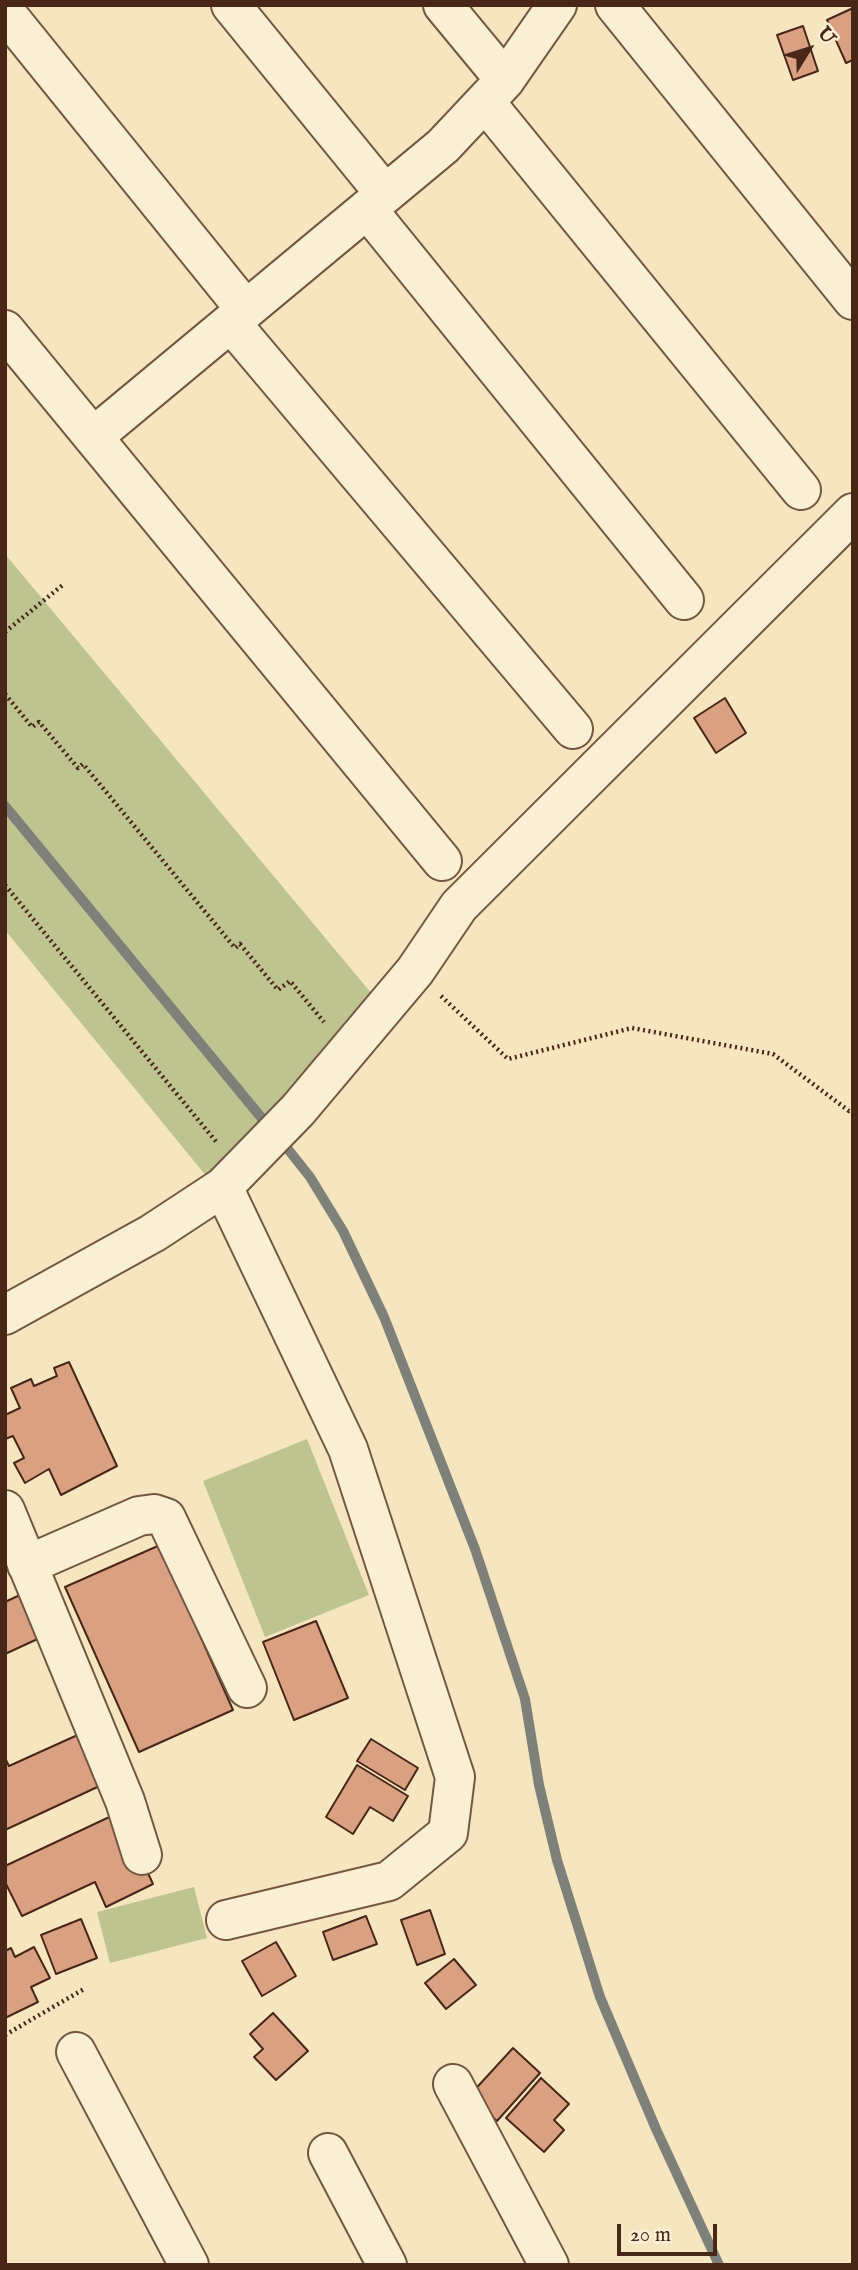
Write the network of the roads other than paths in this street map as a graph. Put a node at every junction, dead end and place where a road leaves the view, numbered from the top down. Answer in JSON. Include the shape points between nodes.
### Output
{"nodes":[{"id":1,"x":231,"y":5,"type":"edge"},
{"id":2,"x":443,"y":5,"type":"edge"},
{"id":3,"x":557,"y":5,"type":"edge"},
{"id":4,"x":615,"y":5,"type":"edge"},
{"id":5,"x":5,"y":12,"type":"edge"},
{"id":6,"x":496,"y":91,"type":"junction"},
{"id":7,"x":376,"y":202,"type":"junction"},
{"id":8,"x":853,"y":300,"type":"edge"},
{"id":9,"x":238,"y":316,"type":"junction"},
{"id":10,"x":5,"y":330,"type":"edge"},
{"id":11,"x":93,"y":437,"type":"junction"},
{"id":12,"x":801,"y":490,"type":"dead end"},
{"id":13,"x":853,"y":513,"type":"edge"},
{"id":14,"x":684,"y":600,"type":"dead end"},
{"id":15,"x":573,"y":729,"type":"dead end"},
{"id":16,"x":442,"y":861,"type":"dead end"},
{"id":17,"x":233,"y":1166,"type":"junction"},
{"id":18,"x":5,"y":1315,"type":"edge"},
{"id":19,"x":7,"y":1523,"type":"edge"},
{"id":20,"x":27,"y":1566,"type":"junction"},
{"id":21,"x":247,"y":1688,"type":"dead end"},
{"id":22,"x":142,"y":1854,"type":"dead end"},
{"id":23,"x":226,"y":1920,"type":"dead end"},
{"id":24,"x":76,"y":2052,"type":"dead end"},
{"id":25,"x":453,"y":2084,"type":"dead end"},
{"id":26,"x":328,"y":2153,"type":"dead end"},
{"id":27,"x":189,"y":2265,"type":"edge"},
{"id":28,"x":387,"y":2265,"type":"edge"},
{"id":29,"x":549,"y":2265,"type":"edge"}],
"edges":[{"from":1,"to":7,"type":"street"},
{"from":2,"to":6,"type":"street"},
{"from":3,"to":6,"type":"street"},
{"from":4,"to":8,"type":"street"},
{"from":5,"to":9,"type":"street"},
{"from":6,"to":7,"type":"street","via":[[443,146]]},
{"from":6,"to":12,"type":"street"},
{"from":7,"to":9,"type":"street"},
{"from":7,"to":14,"type":"street"},
{"from":9,"to":11,"type":"street"},
{"from":9,"to":15,"type":"street"},
{"from":10,"to":11,"type":"street"},
{"from":11,"to":16,"type":"street"},
{"from":13,"to":17,"type":"street","via":[[459,906],[415,971],[299,1110]]},
{"from":17,"to":18,"type":"street","via":[[153,1233]]},
{"from":17,"to":23,"type":"street","via":[[348,1448],[456,1777],[448,1833],[389,1881]]},
{"from":19,"to":20,"type":"street"},
{"from":20,"to":21,"type":"street","via":[[139,1516],[166,1518]]},
{"from":20,"to":22,"type":"street","via":[[125,1801]]},
{"from":24,"to":27,"type":"street"},
{"from":25,"to":29,"type":"street"},
{"from":26,"to":28,"type":"street"}]}
